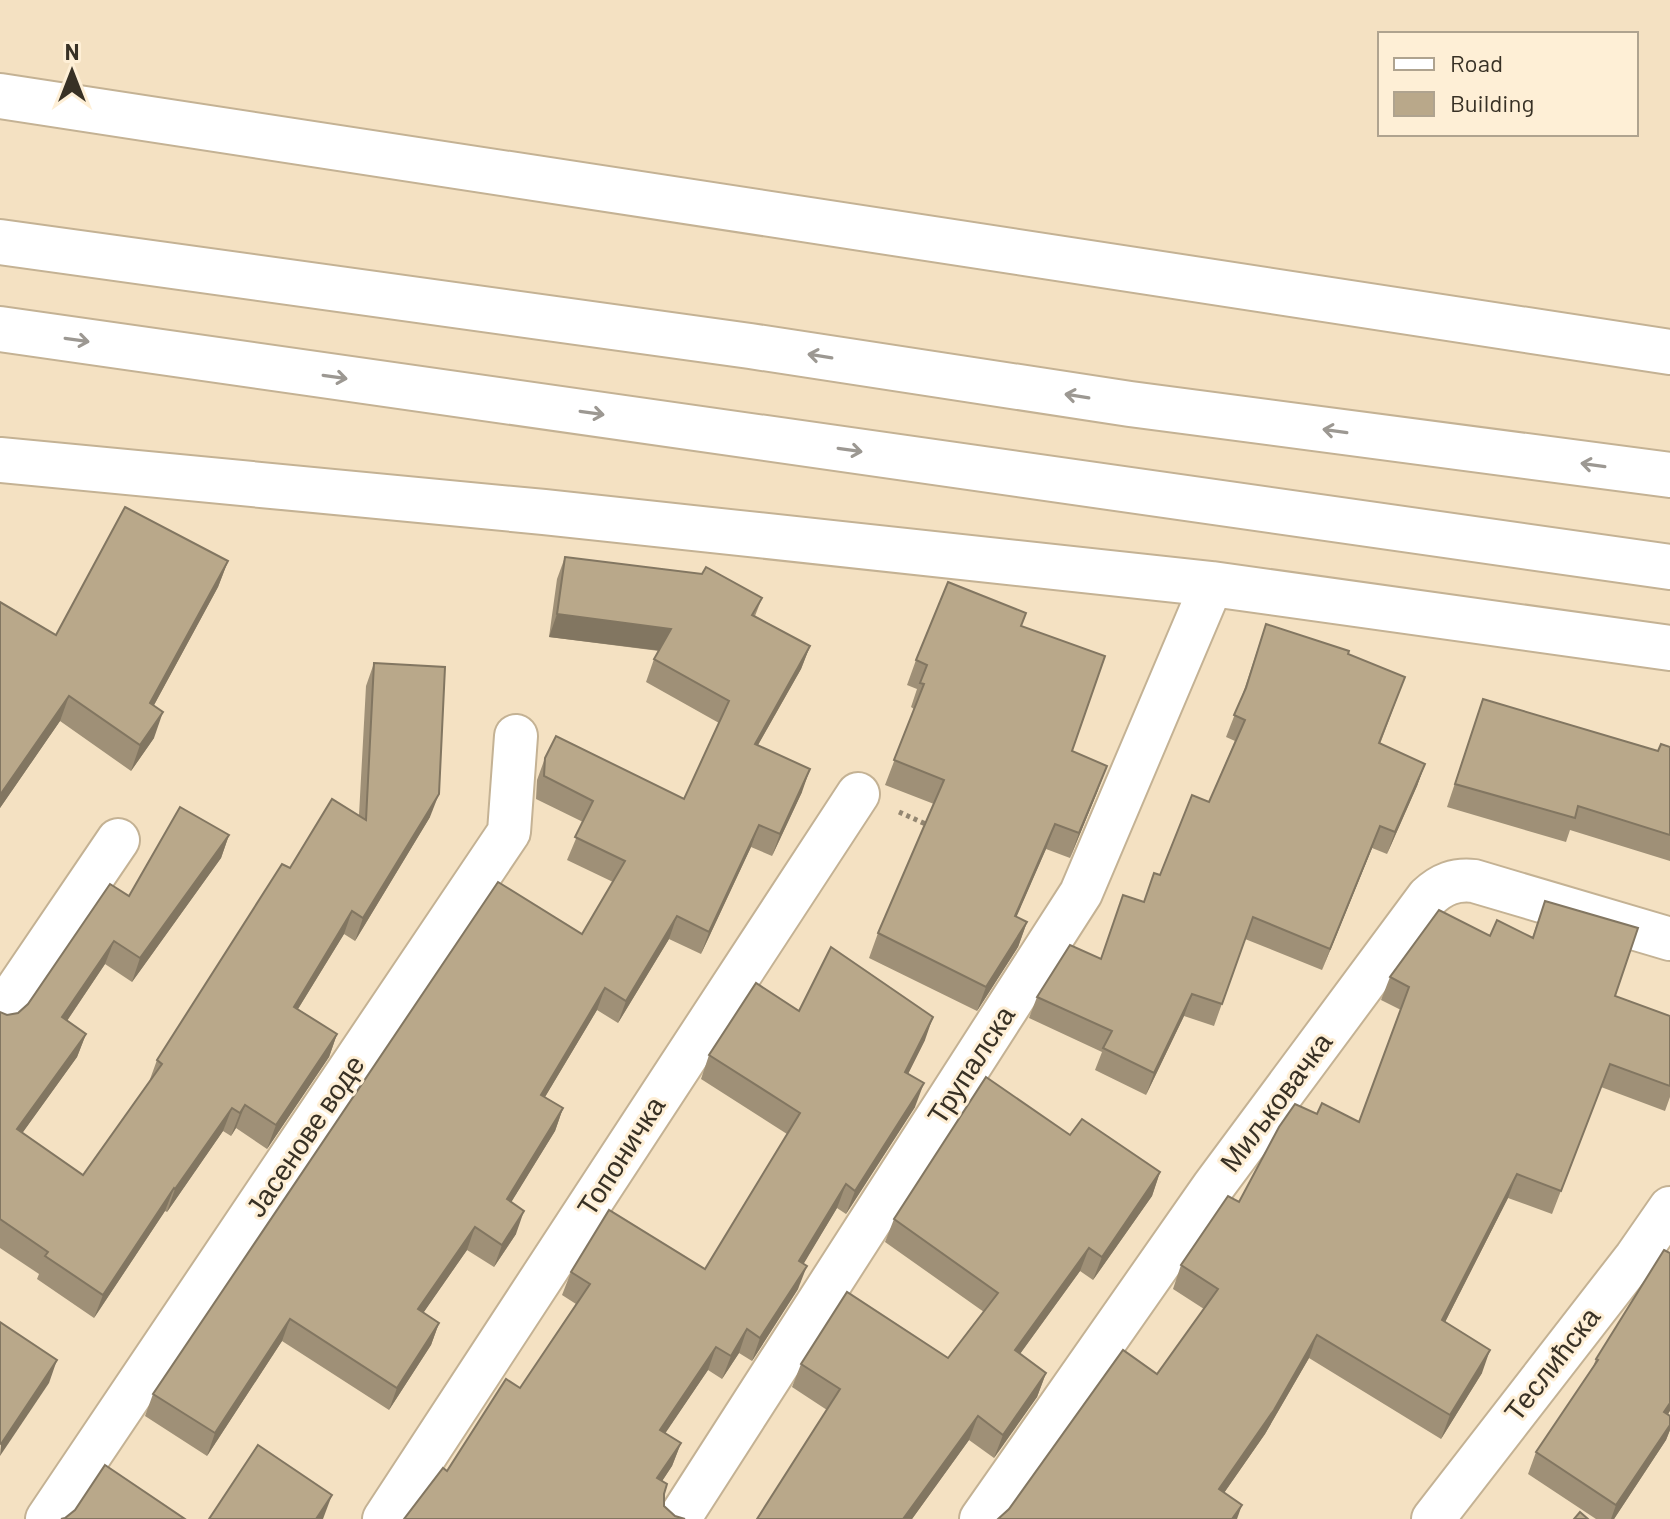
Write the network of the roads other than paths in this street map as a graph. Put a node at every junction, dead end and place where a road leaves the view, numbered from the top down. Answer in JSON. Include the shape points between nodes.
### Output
{"nodes":[{"id":1,"x":0,"y":96,"type":"edge"},
{"id":2,"x":0,"y":242,"type":"edge"},
{"id":3,"x":0,"y":329,"type":"edge"},
{"id":4,"x":1670,"y":352,"type":"edge"},
{"id":5,"x":0,"y":460,"type":"edge"},
{"id":6,"x":1670,"y":475,"type":"edge"},
{"id":7,"x":1670,"y":567,"type":"edge"},
{"id":8,"x":1212,"y":584,"type":"junction"},
{"id":9,"x":1670,"y":648,"type":"edge"},
{"id":10,"x":516,"y":736,"type":"dead end"},
{"id":11,"x":858,"y":794,"type":"road end"},
{"id":12,"x":118,"y":840,"type":"dead end"},
{"id":13,"x":1670,"y":939,"type":"edge"},
{"id":14,"x":0,"y":1014,"type":"edge"},
{"id":15,"x":1670,"y":1208,"type":"edge"},
{"id":16,"x":1653,"y":1262,"type":"edge"},
{"id":17,"x":47,"y":1519,"type":"edge"},
{"id":18,"x":384,"y":1519,"type":"edge"},
{"id":19,"x":679,"y":1519,"type":"edge"},
{"id":20,"x":981,"y":1519,"type":"edge"},
{"id":21,"x":1433,"y":1519,"type":"edge"}],
"edges":[{"from":1,"to":4,"type":"main road"},
{"from":6,"to":2,"type":"main road","one_way":true,"via":[[1146,406]]},
{"from":3,"to":7,"type":"main road","one_way":true},
{"from":5,"to":8,"type":"main road"},
{"from":8,"to":9,"type":"main road"},
{"from":8,"to":19,"type":"street","name":"Трупалска","via":[[1081,893]]},
{"from":10,"to":17,"type":"street","name":"Јасенове воде","via":[[509,832]]},
{"from":11,"to":18,"type":"street","name":"Топоничка"},
{"from":12,"to":14,"type":"street"},
{"from":13,"to":20,"type":"street","name":"Миљковачка","via":[[1474,881],[1449,882],[1437,889],[1213,1187]]},
{"from":15,"to":16,"type":"street","name":"Теслићска"},
{"from":16,"to":21,"type":"street","name":"Теслићска"}]}
